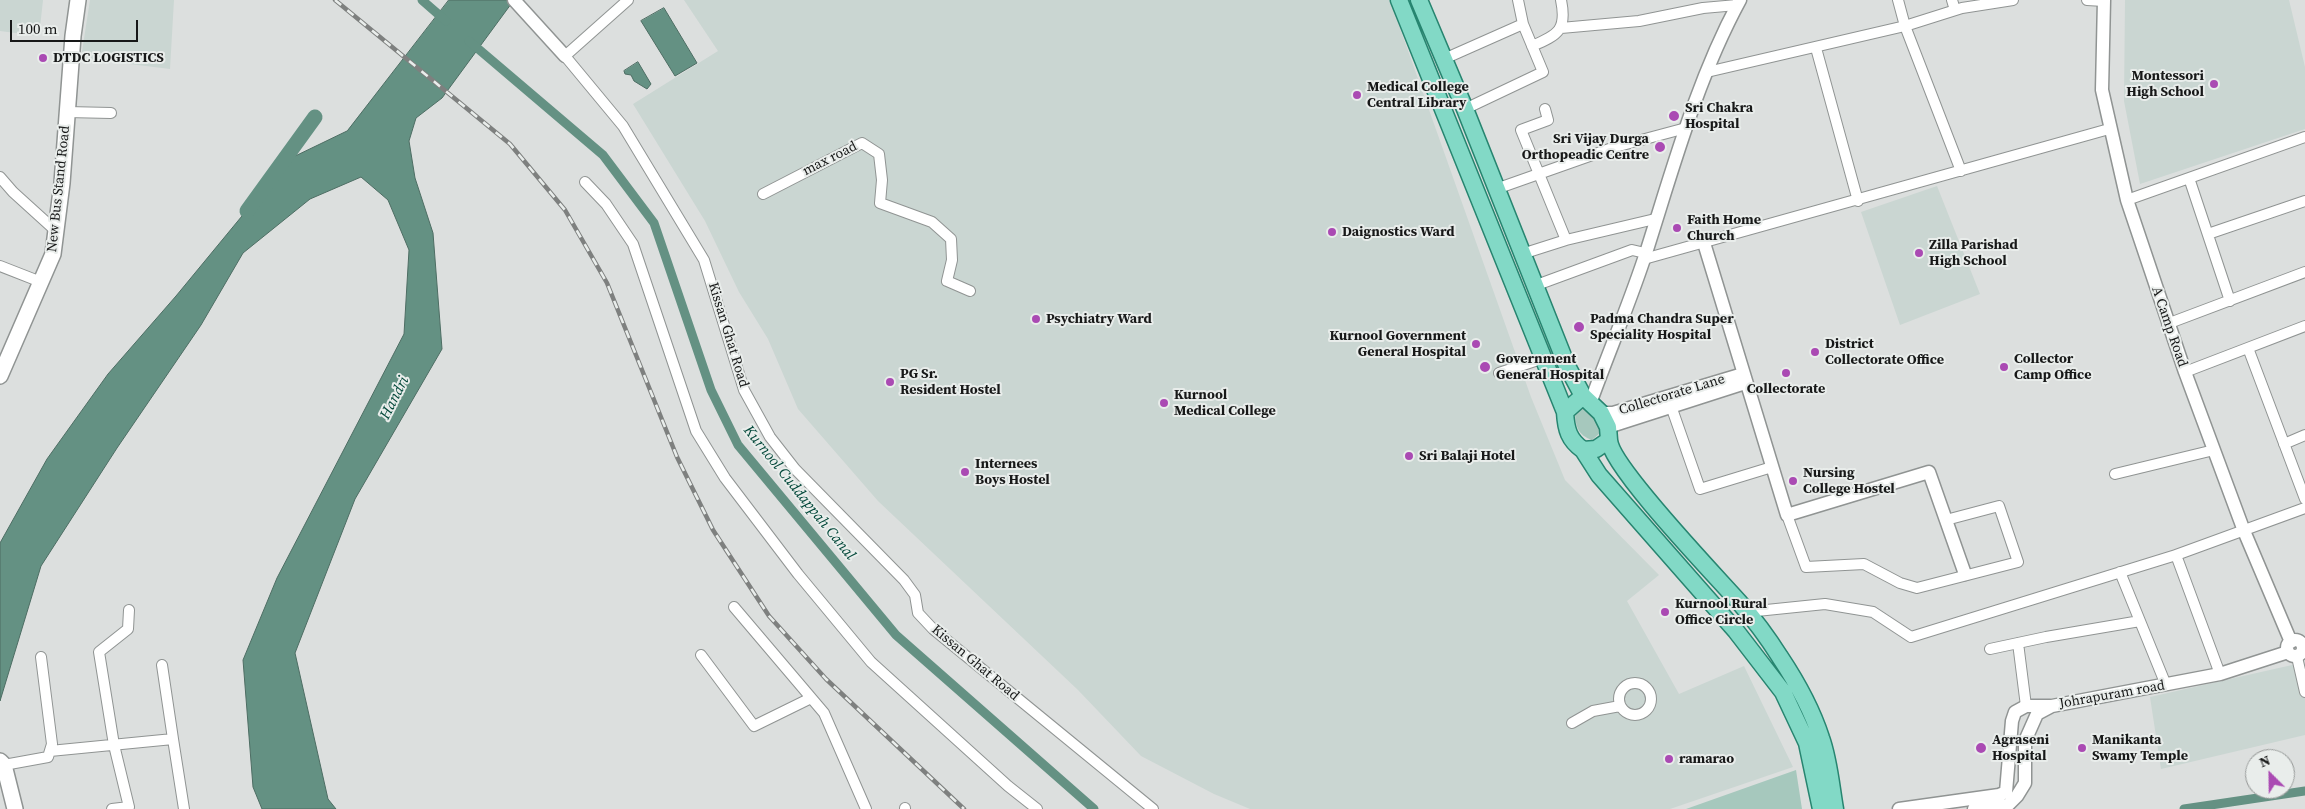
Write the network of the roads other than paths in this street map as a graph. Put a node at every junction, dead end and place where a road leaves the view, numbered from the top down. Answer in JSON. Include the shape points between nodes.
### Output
{"nodes":[{"id":1,"x":78,"y":0,"type":"edge"},
{"id":2,"x":514,"y":0,"type":"edge"},
{"id":3,"x":628,"y":0,"type":"edge"},
{"id":4,"x":1399,"y":0,"type":"edge"},
{"id":5,"x":1419,"y":0,"type":"edge"},
{"id":6,"x":1518,"y":0,"type":"edge"},
{"id":7,"x":1561,"y":0,"type":"edge"},
{"id":8,"x":1898,"y":0,"type":"edge"},
{"id":9,"x":2013,"y":0,"type":"edge"},
{"id":10,"x":2087,"y":0,"type":"edge"},
{"id":11,"x":2104,"y":1,"type":"edge"},
{"id":12,"x":1738,"y":2,"type":"edge"},
{"id":13,"x":1954,"y":5,"type":"edge"},
{"id":14,"x":1523,"y":24,"type":"junction"},
{"id":15,"x":1905,"y":26,"type":"junction"},
{"id":16,"x":1561,"y":28,"type":"junction"},
{"id":17,"x":1532,"y":46,"type":"junction"},
{"id":18,"x":1816,"y":48,"type":"junction"},
{"id":19,"x":565,"y":56,"type":"junction"},
{"id":20,"x":1444,"y":60,"type":"junction"},
{"id":21,"x":1707,"y":72,"type":"junction"},
{"id":22,"x":1545,"y":108,"type":"dead end"},
{"id":23,"x":1465,"y":109,"type":"junction"},
{"id":24,"x":67,"y":112,"type":"junction"},
{"id":25,"x":111,"y":113,"type":"dead end"},
{"id":26,"x":1686,"y":128,"type":"junction"},
{"id":27,"x":2109,"y":129,"type":"junction"},
{"id":28,"x":2305,"y":137,"type":"edge"},
{"id":29,"x":1962,"y":171,"type":"junction"},
{"id":30,"x":1539,"y":174,"type":"junction"},
{"id":31,"x":0,"y":177,"type":"edge"},
{"id":32,"x":2189,"y":178,"type":"junction"},
{"id":33,"x":585,"y":182,"type":"dead end"},
{"id":34,"x":1496,"y":189,"type":"junction"},
{"id":35,"x":763,"y":194,"type":"dead end"},
{"id":36,"x":2127,"y":200,"type":"junction"},
{"id":37,"x":1858,"y":201,"type":"junction"},
{"id":38,"x":2305,"y":201,"type":"edge"},
{"id":39,"x":1655,"y":219,"type":"junction"},
{"id":40,"x":56,"y":231,"type":"junction"},
{"id":41,"x":2208,"y":234,"type":"junction"},
{"id":42,"x":1566,"y":240,"type":"junction"},
{"id":43,"x":1704,"y":243,"type":"junction"},
{"id":44,"x":1522,"y":254,"type":"junction"},
{"id":45,"x":1644,"y":256,"type":"junction"},
{"id":46,"x":0,"y":266,"type":"edge"},
{"id":47,"x":2305,"y":272,"type":"edge"},
{"id":48,"x":42,"y":282,"type":"junction"},
{"id":49,"x":1534,"y":286,"type":"junction"},
{"id":50,"x":970,"y":291,"type":"dead end"},
{"id":51,"x":2230,"y":301,"type":"junction"},
{"id":52,"x":2167,"y":324,"type":"junction"},
{"id":53,"x":2304,"y":328,"type":"edge"},
{"id":54,"x":2248,"y":348,"type":"junction"},
{"id":55,"x":1544,"y":358,"type":"junction"},
{"id":56,"x":2184,"y":372,"type":"junction"},
{"id":57,"x":1499,"y":373,"type":"dead end"},
{"id":58,"x":0,"y":376,"type":"edge"},
{"id":59,"x":1744,"y":378,"type":"junction"},
{"id":60,"x":1670,"y":401,"type":"junction"},
{"id":61,"x":1565,"y":412,"type":"junction"},
{"id":62,"x":1598,"y":415,"type":"junction"},
{"id":63,"x":2305,"y":435,"type":"edge"},
{"id":64,"x":2284,"y":444,"type":"junction"},
{"id":65,"x":1583,"y":450,"type":"junction"},
{"id":66,"x":2214,"y":450,"type":"junction"},
{"id":67,"x":1772,"y":468,"type":"junction"},
{"id":68,"x":2115,"y":474,"type":"dead end"},
{"id":69,"x":2305,"y":499,"type":"edge"},
{"id":70,"x":2305,"y":508,"type":"edge"},
{"id":71,"x":1787,"y":515,"type":"junction"},
{"id":72,"x":1946,"y":520,"type":"junction"},
{"id":73,"x":2244,"y":531,"type":"junction"},
{"id":74,"x":2176,"y":555,"type":"junction"},
{"id":75,"x":2120,"y":572,"type":"junction"},
{"id":76,"x":1965,"y":574,"type":"junction"},
{"id":77,"x":734,"y":607,"type":"dead end"},
{"id":78,"x":129,"y":610,"type":"dead end"},
{"id":79,"x":1747,"y":612,"type":"junction"},
{"id":80,"x":2140,"y":621,"type":"junction"},
{"id":81,"x":2018,"y":643,"type":"junction"},
{"id":82,"x":1990,"y":649,"type":"dead end"},
{"id":83,"x":2297,"y":650,"type":"edge"},
{"id":84,"x":701,"y":655,"type":"dead end"},
{"id":85,"x":41,"y":657,"type":"dead end"},
{"id":86,"x":162,"y":664,"type":"dead end"},
{"id":87,"x":2220,"y":674,"type":"junction"},
{"id":88,"x":2166,"y":685,"type":"junction"},
{"id":89,"x":2305,"y":692,"type":"edge"},
{"id":90,"x":811,"y":698,"type":"junction"},
{"id":91,"x":1620,"y":706,"type":"dead end"},
{"id":92,"x":2032,"y":710,"type":"junction"},
{"id":93,"x":1572,"y":723,"type":"dead end"},
{"id":94,"x":173,"y":739,"type":"junction"},
{"id":95,"x":114,"y":745,"type":"junction"},
{"id":96,"x":50,"y":750,"type":"junction"},
{"id":97,"x":2,"y":763,"type":"edge"},
{"id":98,"x":130,"y":808,"type":"edge"},
{"id":99,"x":14,"y":809,"type":"edge"},
{"id":100,"x":112,"y":809,"type":"edge"},
{"id":101,"x":184,"y":809,"type":"edge"},
{"id":102,"x":866,"y":809,"type":"edge"},
{"id":103,"x":1037,"y":809,"type":"edge"},
{"id":104,"x":1152,"y":809,"type":"edge"},
{"id":105,"x":1821,"y":809,"type":"edge"},
{"id":106,"x":1835,"y":809,"type":"edge"},
{"id":107,"x":1900,"y":809,"type":"edge"},
{"id":108,"x":1974,"y":809,"type":"edge"}],
"edges":[{"from":1,"to":24,"type":"main road","name":"New Bus Stand Road"},
{"from":2,"to":19,"type":"street"},
{"from":3,"to":19,"type":"street"},
{"from":4,"to":55,"type":"main road"},
{"from":5,"to":20,"type":"main road"},
{"from":6,"to":14,"type":"street"},
{"from":7,"to":16,"type":"street","via":[[1564,18]]},
{"from":8,"to":15,"type":"street"},
{"from":9,"to":13,"type":"street"},
{"from":10,"to":11,"type":"street"},
{"from":11,"to":27,"type":"street","name":"A Camp Road","via":[[2102,90]]},
{"from":12,"to":16,"type":"street","via":[[1639,21]]},
{"from":12,"to":21,"type":"street"},
{"from":13,"to":15,"type":"street"},
{"from":14,"to":17,"type":"street"},
{"from":14,"to":20,"type":"street"},
{"from":15,"to":18,"type":"street"},
{"from":15,"to":29,"type":"street"},
{"from":16,"to":17,"type":"street","via":[[1546,41]]},
{"from":17,"to":23,"type":"street","via":[[1543,72]]},
{"from":18,"to":21,"type":"street"},
{"from":18,"to":37,"type":"street"},
{"from":19,"to":104,"type":"street","name":"Kissan Ghat Road","via":[[623,126],[704,260],[744,390],[775,443],[795,469],[904,580],[915,595],[918,613],[933,628]]},
{"from":20,"to":23,"type":"main road"},
{"from":21,"to":26,"type":"street"},
{"from":22,"to":30,"type":"street","via":[[1548,120],[1521,130]]},
{"from":23,"to":34,"type":"main road"},
{"from":24,"to":25,"type":"street","name":"New Bus Stand Road"},
{"from":24,"to":40,"type":"main road","name":"New Bus Stand Road"},
{"from":26,"to":30,"type":"street","via":[[1615,147]]},
{"from":26,"to":39,"type":"street"},
{"from":27,"to":29,"type":"street"},
{"from":27,"to":36,"type":"street","name":"A Camp Road"},
{"from":28,"to":32,"type":"street"},
{"from":29,"to":37,"type":"street"},
{"from":30,"to":34,"type":"street"},
{"from":30,"to":42,"type":"street"},
{"from":31,"to":40,"type":"street"},
{"from":32,"to":36,"type":"street"},
{"from":32,"to":41,"type":"street"},
{"from":33,"to":103,"type":"street","via":[[606,204],[633,244],[696,431],[725,478],[871,662]]},
{"from":34,"to":44,"type":"main road"},
{"from":35,"to":50,"type":"street","name":"max road","via":[[862,143],[879,154],[880,203],[932,222],[951,239],[952,260],[947,281]]},
{"from":36,"to":52,"type":"street","name":"A Camp Road"},
{"from":37,"to":43,"type":"street"},
{"from":38,"to":41,"type":"street"},
{"from":39,"to":42,"type":"street"},
{"from":39,"to":45,"type":"street"},
{"from":40,"to":48,"type":"main road","name":"New Bus Stand Road","via":[[53,254]]},
{"from":41,"to":51,"type":"street"},
{"from":42,"to":44,"type":"street"},
{"from":43,"to":45,"type":"street"},
{"from":43,"to":59,"type":"street"},
{"from":44,"to":49,"type":"main road"},
{"from":45,"to":49,"type":"street","via":[[1632,250]]},
{"from":45,"to":62,"type":"street"},
{"from":46,"to":48,"type":"street"},
{"from":47,"to":51,"type":"street"},
{"from":48,"to":58,"type":"main road","name":"New Bus Stand Road"},
{"from":49,"to":62,"type":"main road","via":[[1568,366]]},
{"from":51,"to":52,"type":"street"},
{"from":52,"to":56,"type":"street","name":"A Camp Road"},
{"from":53,"to":54,"type":"street"},
{"from":54,"to":56,"type":"street"},
{"from":54,"to":64,"type":"street"},
{"from":55,"to":57,"type":"street"},
{"from":55,"to":61,"type":"main road"},
{"from":56,"to":66,"type":"street","name":"A Camp Road"},
{"from":59,"to":60,"type":"street","name":"Collectorate Lane"},
{"from":59,"to":67,"type":"street"},
{"from":60,"to":62,"type":"street","name":"Collectorate Lane"},
{"from":60,"to":67,"type":"street","via":[[1700,488]]},
{"from":61,"to":62,"type":"main road"},
{"from":61,"to":65,"type":"main road","via":[[1566,430],[1574,444]]},
{"from":62,"to":65,"type":"main road","via":[[1596,449]]},
{"from":62,"to":79,"type":"main road","via":[[1609,445],[1642,493]]},
{"from":63,"to":64,"type":"street"},
{"from":64,"to":69,"type":"street"},
{"from":65,"to":105,"type":"main road","via":[[1599,475],[1736,631],[1783,692],[1807,743]]},
{"from":66,"to":68,"type":"street"},
{"from":66,"to":73,"type":"street","name":"A Camp Road"},
{"from":67,"to":71,"type":"street"},
{"from":70,"to":73,"type":"street"},
{"from":71,"to":72,"type":"street","via":[[1929,472]]},
{"from":71,"to":76,"type":"street","via":[[1806,567],[1864,564],[1917,588]]},
{"from":72,"to":76,"type":"street"},
{"from":72,"to":76,"type":"street","via":[[1999,506],[2018,562]]},
{"from":73,"to":74,"type":"street"},
{"from":73,"to":83,"type":"street","name":"A Camp Road"},
{"from":74,"to":75,"type":"street"},
{"from":74,"to":87,"type":"street"},
{"from":75,"to":79,"type":"street","via":[[1911,637],[1873,612],[1825,604]]},
{"from":75,"to":80,"type":"street"},
{"from":77,"to":90,"type":"street"},
{"from":78,"to":95,"type":"street","via":[[128,629],[99,652]]},
{"from":79,"to":106,"type":"main road","via":[[1780,656],[1821,738]]},
{"from":80,"to":81,"type":"street"},
{"from":80,"to":88,"type":"street"},
{"from":81,"to":82,"type":"street"},
{"from":81,"to":92,"type":"street"},
{"from":83,"to":87,"type":"street","name":"Johrapuram road"},
{"from":83,"to":89,"type":"street"},
{"from":84,"to":90,"type":"street","via":[[754,726]]},
{"from":85,"to":96,"type":"street","via":[[52,744]]},
{"from":86,"to":94,"type":"street"},
{"from":87,"to":88,"type":"street","name":"Johrapuram road"},
{"from":88,"to":92,"type":"street","name":"Johrapuram road"},
{"from":90,"to":102,"type":"street","via":[[824,713]]},
{"from":91,"to":93,"type":"street","via":[[1593,711]]},
{"from":92,"to":107,"type":"street","via":[[2015,712],[2012,721],[2006,792]]},
{"from":92,"to":108,"type":"street","via":[[2025,741],[2025,783],[2008,805]]},
{"from":94,"to":95,"type":"street"},
{"from":94,"to":101,"type":"street"},
{"from":95,"to":96,"type":"street"},
{"from":95,"to":98,"type":"street"},
{"from":96,"to":97,"type":"street","via":[[48,756]]},
{"from":97,"to":99,"type":"main road"},
{"from":98,"to":100,"type":"street"}]}
